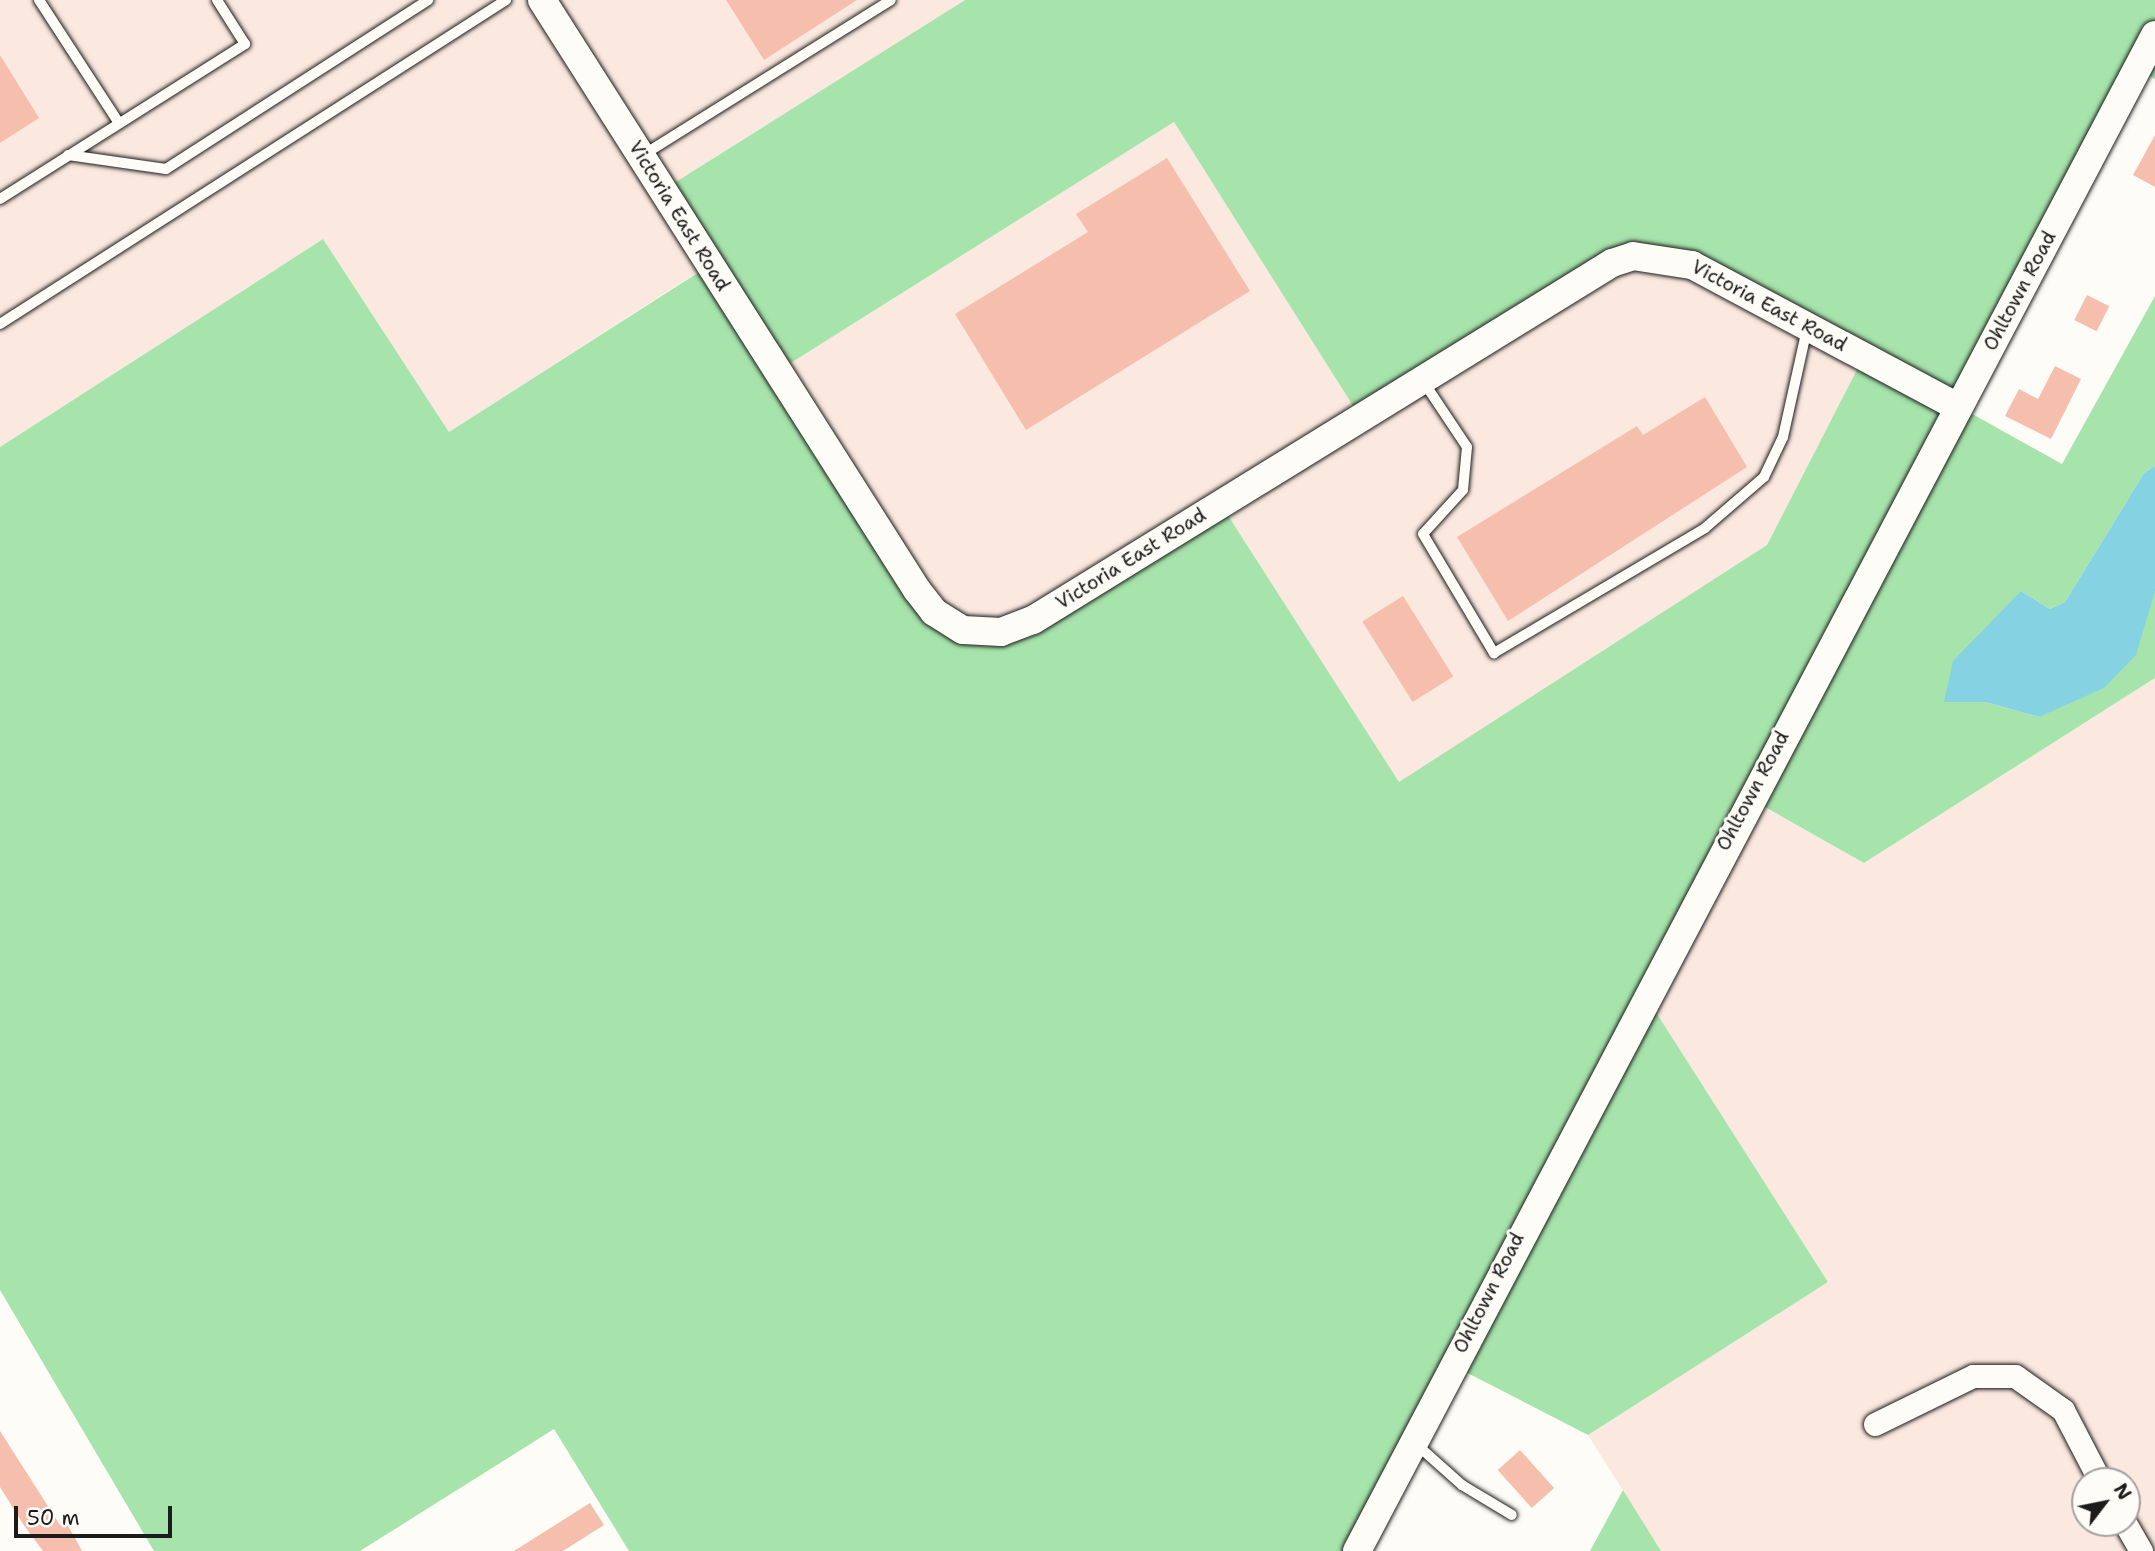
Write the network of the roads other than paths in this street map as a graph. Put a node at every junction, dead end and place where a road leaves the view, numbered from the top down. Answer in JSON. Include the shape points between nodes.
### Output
{"nodes":[{"id":1,"x":39,"y":0,"type":"edge"},
{"id":2,"x":217,"y":0,"type":"edge"},
{"id":3,"x":428,"y":0,"type":"edge"},
{"id":4,"x":506,"y":0,"type":"edge"},
{"id":5,"x":542,"y":0,"type":"edge"},
{"id":6,"x":891,"y":0,"type":"edge"},
{"id":7,"x":2155,"y":35,"type":"edge"},
{"id":8,"x":119,"y":123,"type":"junction"},
{"id":9,"x":68,"y":155,"type":"junction"},
{"id":10,"x":641,"y":156,"type":"junction"},
{"id":11,"x":0,"y":199,"type":"edge"},
{"id":12,"x":0,"y":324,"type":"edge"},
{"id":13,"x":1808,"y":326,"type":"junction"},
{"id":14,"x":1422,"y":379,"type":"junction"},
{"id":15,"x":1958,"y":407,"type":"junction"},
{"id":16,"x":1875,"y":1424,"type":"dead end"},
{"id":17,"x":1413,"y":1442,"type":"junction"},
{"id":18,"x":2093,"y":1467,"type":"edge"},
{"id":19,"x":1512,"y":1514,"type":"dead end"},
{"id":20,"x":1357,"y":1551,"type":"edge"}],
"edges":[{"from":1,"to":8,"type":"lane"},
{"from":2,"to":8,"type":"lane","via":[[245,44]]},
{"from":3,"to":9,"type":"lane","via":[[166,169]]},
{"from":4,"to":12,"type":"lane"},
{"from":5,"to":10,"type":"street","name":"Victoria East Road"},
{"from":6,"to":10,"type":"lane"},
{"from":7,"to":15,"type":"street","name":"Ohltown Road"},
{"from":8,"to":9,"type":"lane"},
{"from":9,"to":11,"type":"lane"},
{"from":10,"to":14,"type":"street","name":"Victoria East Road","via":[[916,590],[934,612],[963,630],[1001,632],[1032,620]]},
{"from":13,"to":14,"type":"street","name":"Victoria East Road","via":[[1676,258],[1633,257],[1612,263]]},
{"from":13,"to":14,"type":"lane","via":[[1783,437],[1764,477],[1705,528],[1494,653],[1423,534],[1463,490],[1467,447]]},
{"from":13,"to":15,"type":"street","name":"Victoria East Road"},
{"from":15,"to":17,"type":"street","name":"Ohltown Road"},
{"from":16,"to":18,"type":"street","via":[[1973,1376],[2015,1376],[2063,1410]]},
{"from":17,"to":19,"type":"lane","via":[[1462,1485]]},
{"from":17,"to":20,"type":"street","name":"Ohltown Road"}]}
